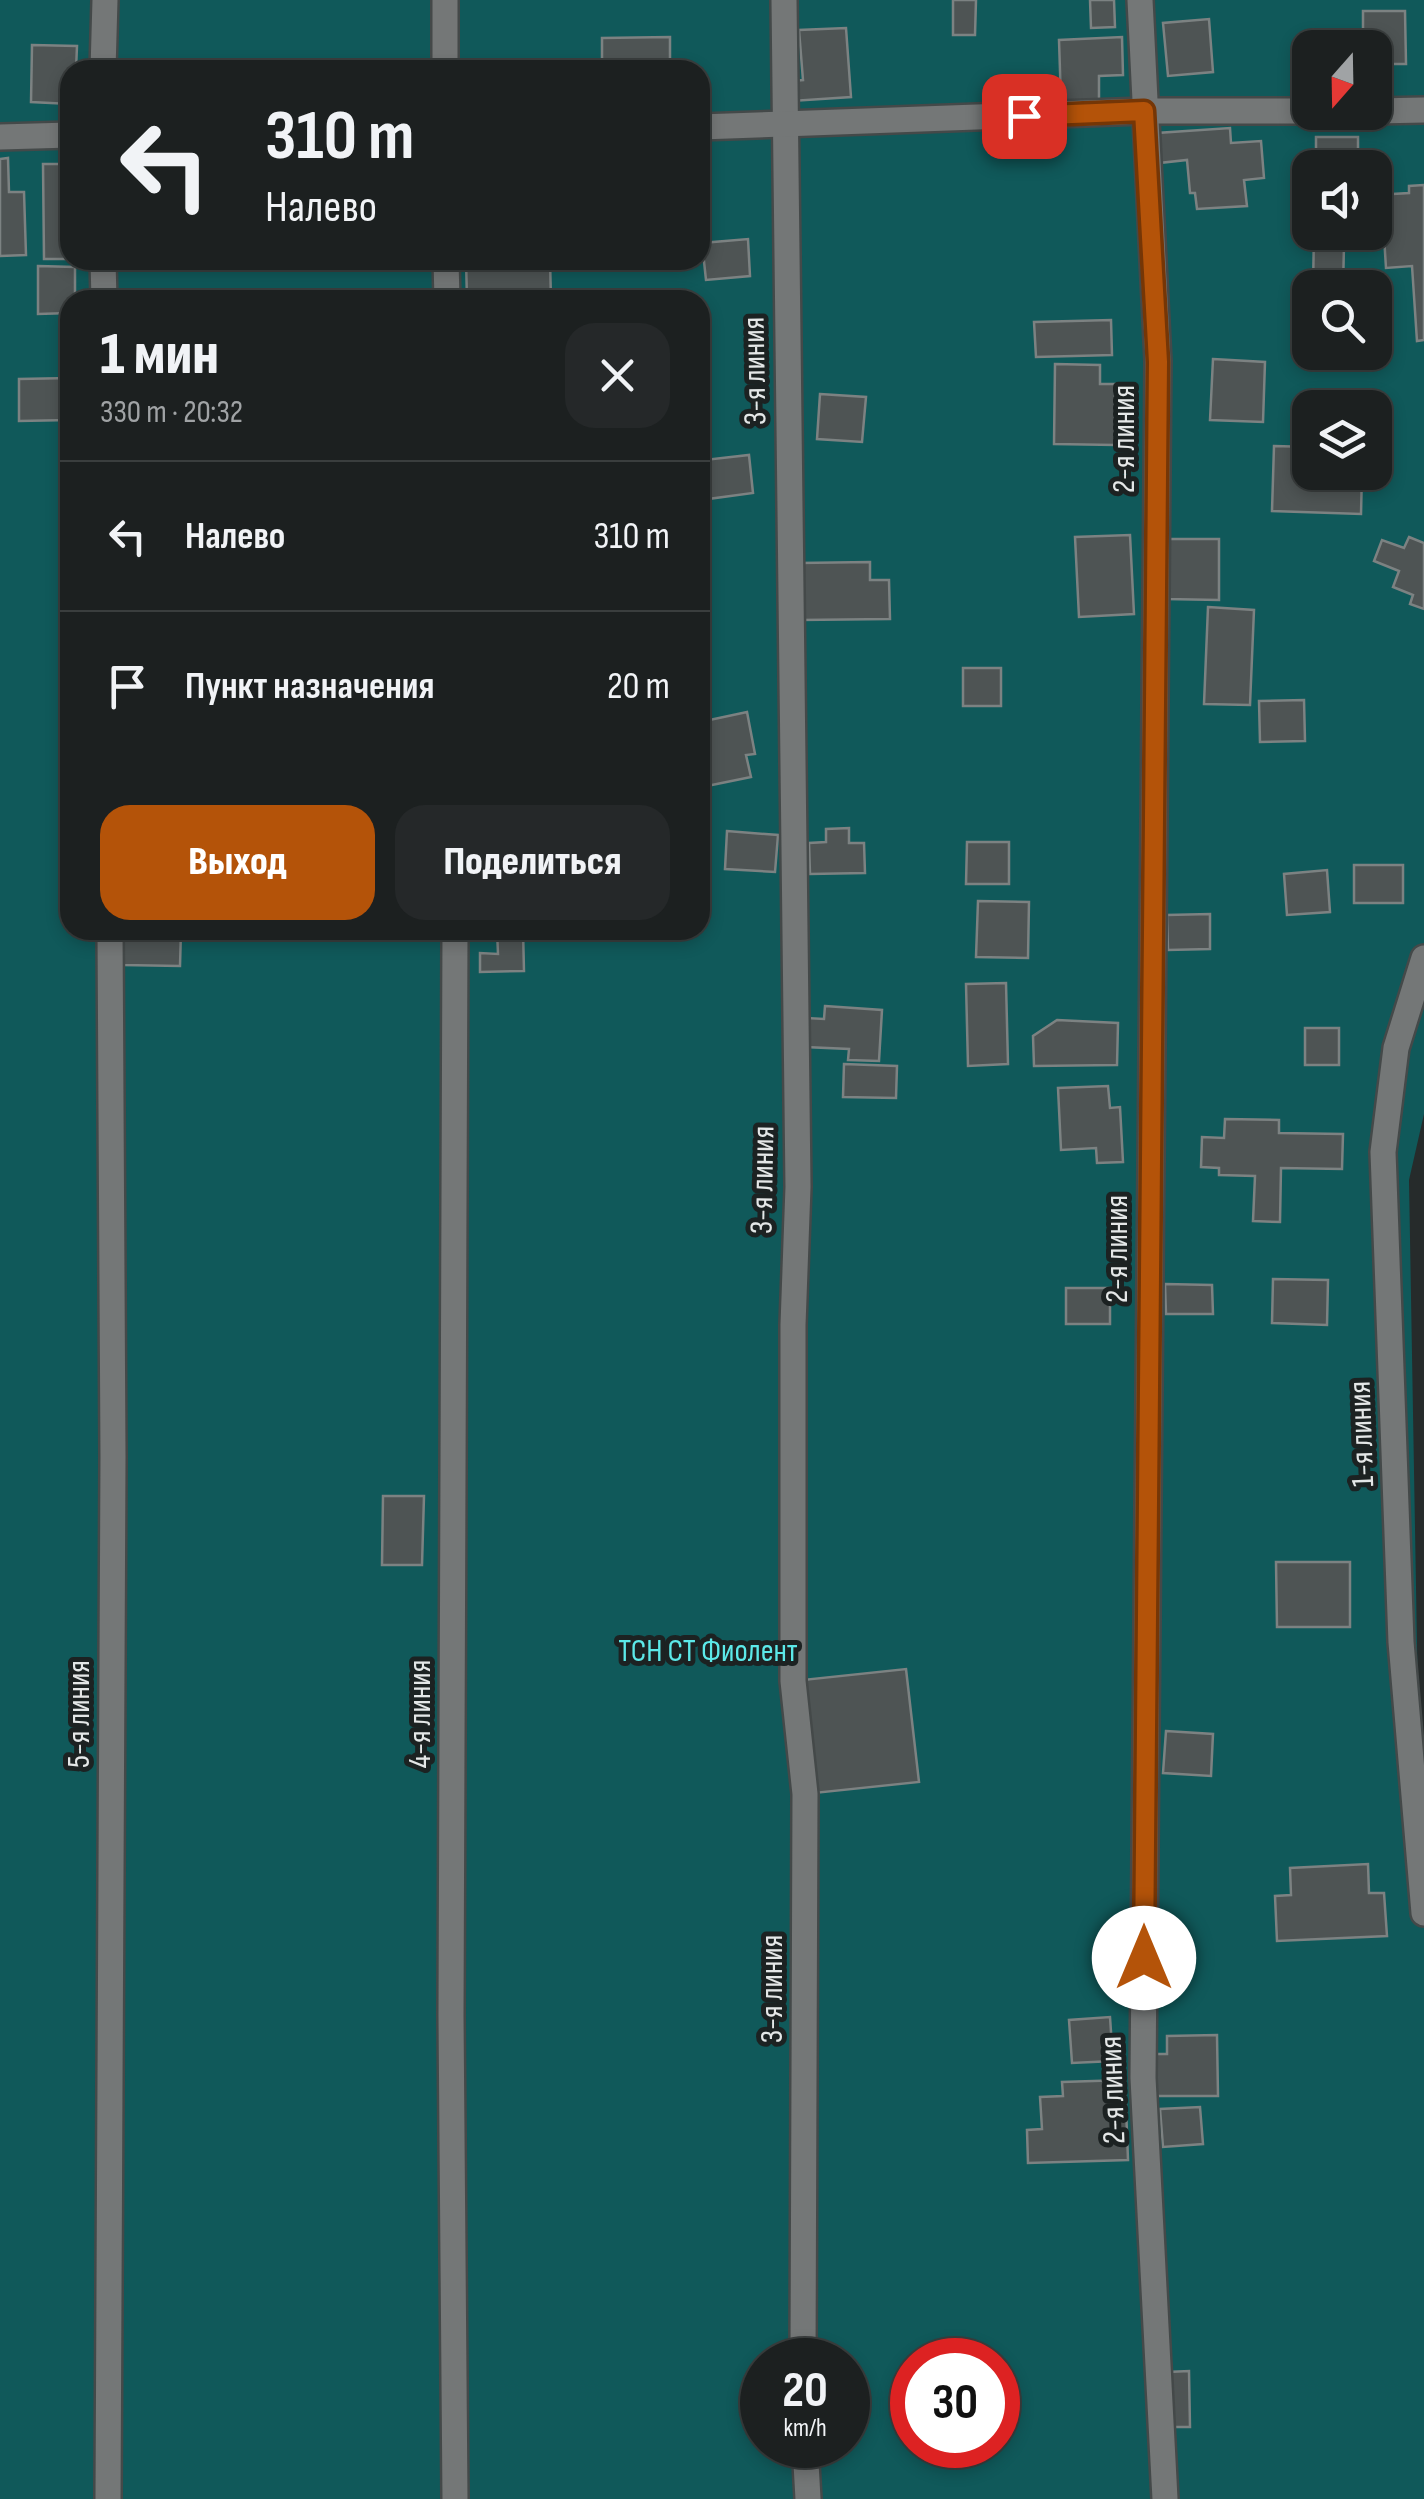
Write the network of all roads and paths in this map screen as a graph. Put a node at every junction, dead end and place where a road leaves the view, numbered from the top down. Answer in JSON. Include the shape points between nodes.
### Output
{"nodes":[{"id":1,"x":105,"y":0,"type":"edge"},
{"id":2,"x":444,"y":0,"type":"edge"},
{"id":3,"x":784,"y":0,"type":"edge"},
{"id":4,"x":1140,"y":0,"type":"edge"},
{"id":5,"x":103,"y":60,"type":"edge"},
{"id":6,"x":445,"y":60,"type":"edge"},
{"id":7,"x":1292,"y":110,"type":"edge"},
{"id":8,"x":1392,"y":110,"type":"edge"},
{"id":9,"x":1424,"y":110,"type":"edge"},
{"id":10,"x":1144,"y":111,"type":"junction"},
{"id":11,"x":784,"y":126,"type":"junction"},
{"id":12,"x":710,"y":127,"type":"edge"},
{"id":13,"x":60,"y":136,"type":"edge"},
{"id":14,"x":0,"y":138,"type":"edge"},
{"id":15,"x":110,"y":940,"type":"edge"},
{"id":16,"x":455,"y":940,"type":"edge"},
{"id":17,"x":1424,"y":958,"type":"edge"},
{"id":18,"x":1424,"y":1913,"type":"edge"},
{"id":19,"x":803,"y":2338,"type":"edge"},
{"id":20,"x":807,"y":2468,"type":"edge"},
{"id":21,"x":108,"y":2499,"type":"edge"},
{"id":22,"x":455,"y":2499,"type":"edge"},
{"id":23,"x":808,"y":2499,"type":"edge"},
{"id":24,"x":1164,"y":2499,"type":"edge"}],
"edges":[{"from":1,"to":5,"type":"street"},
{"from":2,"to":6,"type":"street"},
{"from":3,"to":11,"type":"street","name":"3-я линия"},
{"from":4,"to":10,"type":"street","name":"2-я линия"},
{"from":7,"to":10,"type":"street"},
{"from":8,"to":9,"type":"street"},
{"from":10,"to":11,"type":"street"},
{"from":10,"to":24,"type":"street","name":"2-я линия","via":[[1158,382],[1143,2078]]},
{"from":11,"to":12,"type":"street"},
{"from":11,"to":19,"type":"street","name":"3-я линия","via":[[798,1187],[792,1681],[805,1794]]},
{"from":13,"to":14,"type":"street"},
{"from":15,"to":21,"type":"street","name":"5-я линия"},
{"from":16,"to":22,"type":"street","name":"4-я линия"},
{"from":17,"to":18,"type":"street","name":"1-я линия","via":[[1396,1048],[1383,1152],[1400,1642]]},
{"from":20,"to":23,"type":"street"}]}
